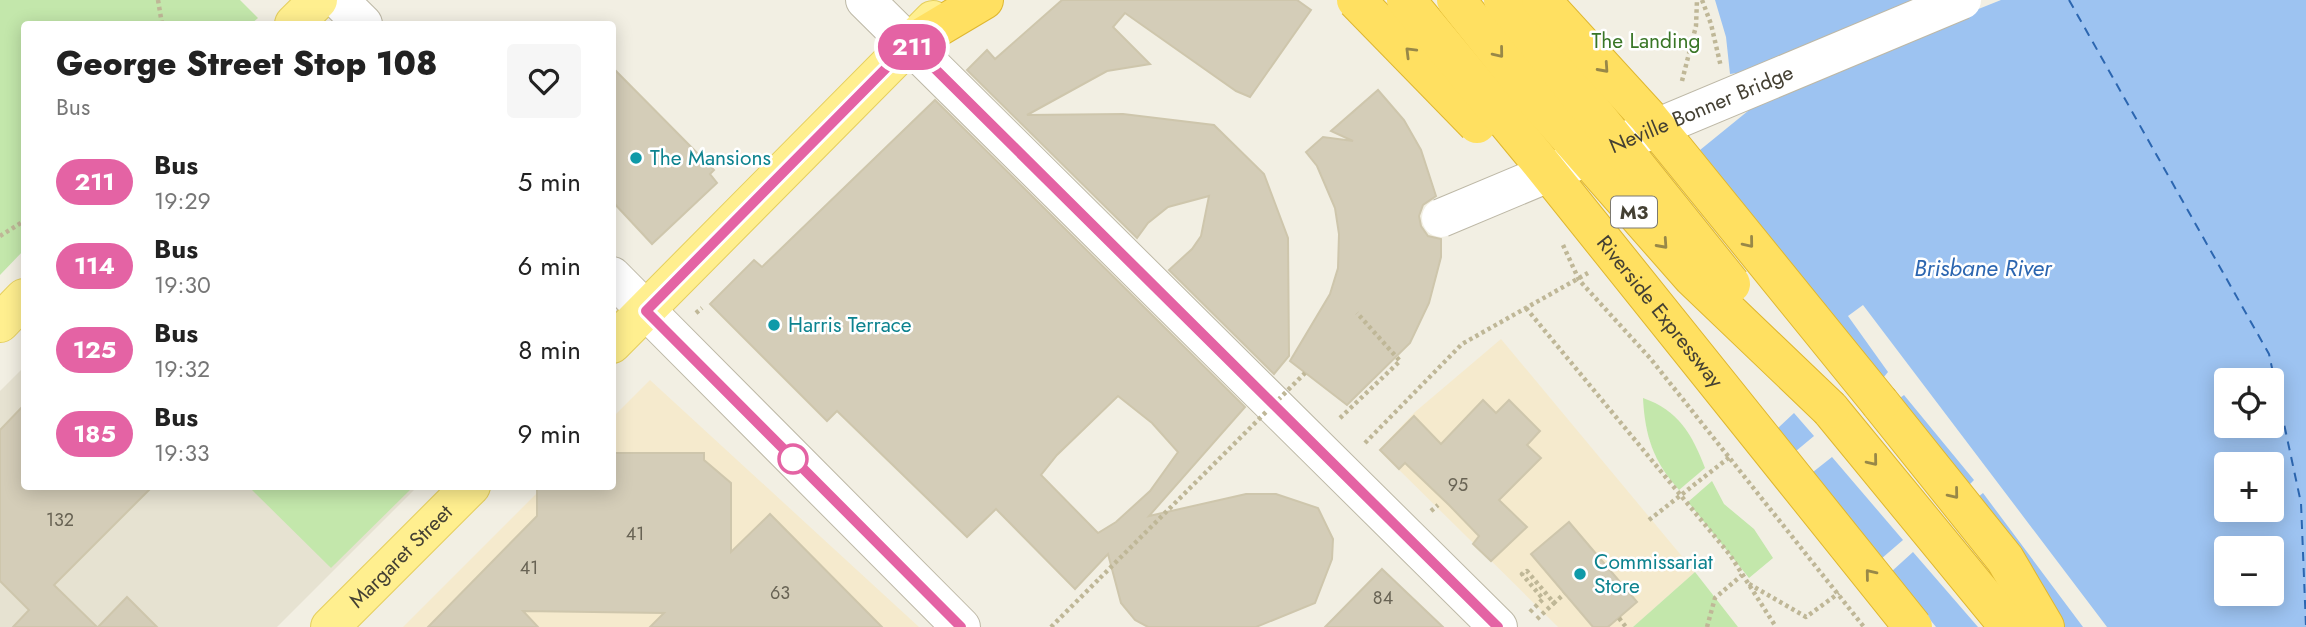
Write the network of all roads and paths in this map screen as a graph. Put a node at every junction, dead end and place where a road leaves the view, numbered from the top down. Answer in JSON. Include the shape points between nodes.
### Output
{"nodes":[{"id":1,"x":158,"y":0,"type":"edge"},
{"id":2,"x":318,"y":0,"type":"edge"},
{"id":3,"x":339,"y":0,"type":"edge"},
{"id":4,"x":865,"y":0,"type":"edge"},
{"id":5,"x":952,"y":0,"type":"edge"},
{"id":6,"x":984,"y":0,"type":"edge"},
{"id":7,"x":1356,"y":0,"type":"edge"},
{"id":8,"x":1406,"y":0,"type":"edge"},
{"id":9,"x":1456,"y":0,"type":"edge"},
{"id":10,"x":1503,"y":0,"type":"edge"},
{"id":11,"x":1541,"y":0,"type":"edge"},
{"id":12,"x":1962,"y":0,"type":"edge"},
{"id":13,"x":162,"y":21,"type":"edge"},
{"id":14,"x":297,"y":21,"type":"edge"},
{"id":15,"x":360,"y":21,"type":"edge"},
{"id":16,"x":910,"y":44,"type":"junction"},
{"id":17,"x":1441,"y":218,"type":"dead end"},
{"id":18,"x":21,"y":223,"type":"edge"},
{"id":19,"x":0,"y":236,"type":"edge"},
{"id":20,"x":1629,"y":277,"type":"junction"},
{"id":21,"x":616,"y":279,"type":"edge"},
{"id":22,"x":1579,"y":280,"type":"dead end"},
{"id":23,"x":21,"y":301,"type":"edge"},
{"id":24,"x":702,"y":308,"type":"dead end"},
{"id":25,"x":1525,"y":308,"type":"junction"},
{"id":26,"x":646,"y":311,"type":"junction"},
{"id":27,"x":696,"y":313,"type":"dead end"},
{"id":28,"x":1357,"y":313,"type":"dead end"},
{"id":29,"x":0,"y":323,"type":"edge"},
{"id":30,"x":616,"y":340,"type":"edge"},
{"id":31,"x":1305,"y":373,"type":"dead end"},
{"id":32,"x":1830,"y":408,"type":"junction"},
{"id":33,"x":1340,"y":418,"type":"dead end"},
{"id":34,"x":1365,"y":443,"type":"dead end"},
{"id":35,"x":1735,"y":453,"type":"dead end"},
{"id":36,"x":467,"y":490,"type":"edge"},
{"id":37,"x":1681,"y":498,"type":"junction"},
{"id":38,"x":1438,"y":505,"type":"dead end"},
{"id":39,"x":1432,"y":511,"type":"dead end"},
{"id":40,"x":1650,"y":520,"type":"dead end"},
{"id":41,"x":1742,"y":575,"type":"junction"},
{"id":42,"x":1748,"y":583,"type":"junction"},
{"id":43,"x":1845,"y":590,"type":"dead end"},
{"id":44,"x":1564,"y":594,"type":"dead end"},
{"id":45,"x":1554,"y":603,"type":"junction"},
{"id":46,"x":1619,"y":618,"type":"dead end"},
{"id":47,"x":1537,"y":619,"type":"dead end"},
{"id":48,"x":1506,"y":623,"type":"edge"},
{"id":49,"x":330,"y":627,"type":"edge"},
{"id":50,"x":961,"y":627,"type":"edge"},
{"id":51,"x":1051,"y":627,"type":"edge"},
{"id":52,"x":1626,"y":627,"type":"edge"},
{"id":53,"x":1707,"y":627,"type":"edge"},
{"id":54,"x":1776,"y":627,"type":"edge"},
{"id":55,"x":1913,"y":627,"type":"edge"},
{"id":56,"x":2009,"y":627,"type":"edge"},
{"id":57,"x":2045,"y":627,"type":"edge"}],
"edges":[{"from":1,"to":13,"type":"path"},
{"from":2,"to":14,"type":"main road"},
{"from":3,"to":15,"type":"street"},
{"from":4,"to":16,"type":"street"},
{"from":5,"to":16,"type":"main road"},
{"from":6,"to":16,"type":"highway"},
{"from":20,"to":7,"type":"highway","number":"M3","one_way":true,"bridge":true},
{"from":8,"to":20,"type":"highway","name":"Riverside Expressway","number":"M3","bridge":true},
{"from":9,"to":32,"type":"highway","number":"M3","one_way":true,"bridge":true,"via":[[1538,102],[1692,277]]},
{"from":10,"to":32,"type":"highway","number":"M3","bridge":true},
{"from":11,"to":57,"type":"highway","one_way":true,"bridge":true,"via":[[1648,117],[1880,403],[2005,559]]},
{"from":12,"to":17,"type":"street","name":"Neville Bonner Bridge","bridge":true},
{"from":16,"to":26,"type":"main road"},
{"from":16,"to":48,"type":"street"},
{"from":18,"to":19,"type":"path"},
{"from":55,"to":20,"type":"highway","name":"Riverside Expressway","number":"M3","one_way":true,"bridge":true},
{"from":21,"to":26,"type":"street"},
{"from":22,"to":25,"type":"path"},
{"from":23,"to":29,"type":"main road"},
{"from":24,"to":27,"type":"path"},
{"from":25,"to":34,"type":"path","via":[[1462,344]]},
{"from":25,"to":37,"type":"path"},
{"from":26,"to":30,"type":"main road"},
{"from":26,"to":50,"type":"street"},
{"from":28,"to":33,"type":"path","via":[[1399,360]]},
{"from":31,"to":51,"type":"path","bridge":true},
{"from":32,"to":56,"type":"highway","number":"M3","one_way":true},
{"from":35,"to":37,"type":"path"},
{"from":36,"to":49,"type":"main road","name":"Margaret Street"},
{"from":37,"to":40,"type":"path"},
{"from":37,"to":41,"type":"path"},
{"from":38,"to":39,"type":"path"},
{"from":41,"to":42,"type":"path"},
{"from":41,"to":53,"type":"path","via":[[1715,598]]},
{"from":42,"to":43,"type":"path","via":[[1806,617]]},
{"from":42,"to":54,"type":"path"},
{"from":44,"to":45,"type":"path"},
{"from":45,"to":47,"type":"path"},
{"from":45,"to":48,"type":"path","via":[[1527,571],[1522,575],[1543,599]]},
{"from":46,"to":52,"type":"path"}]}
